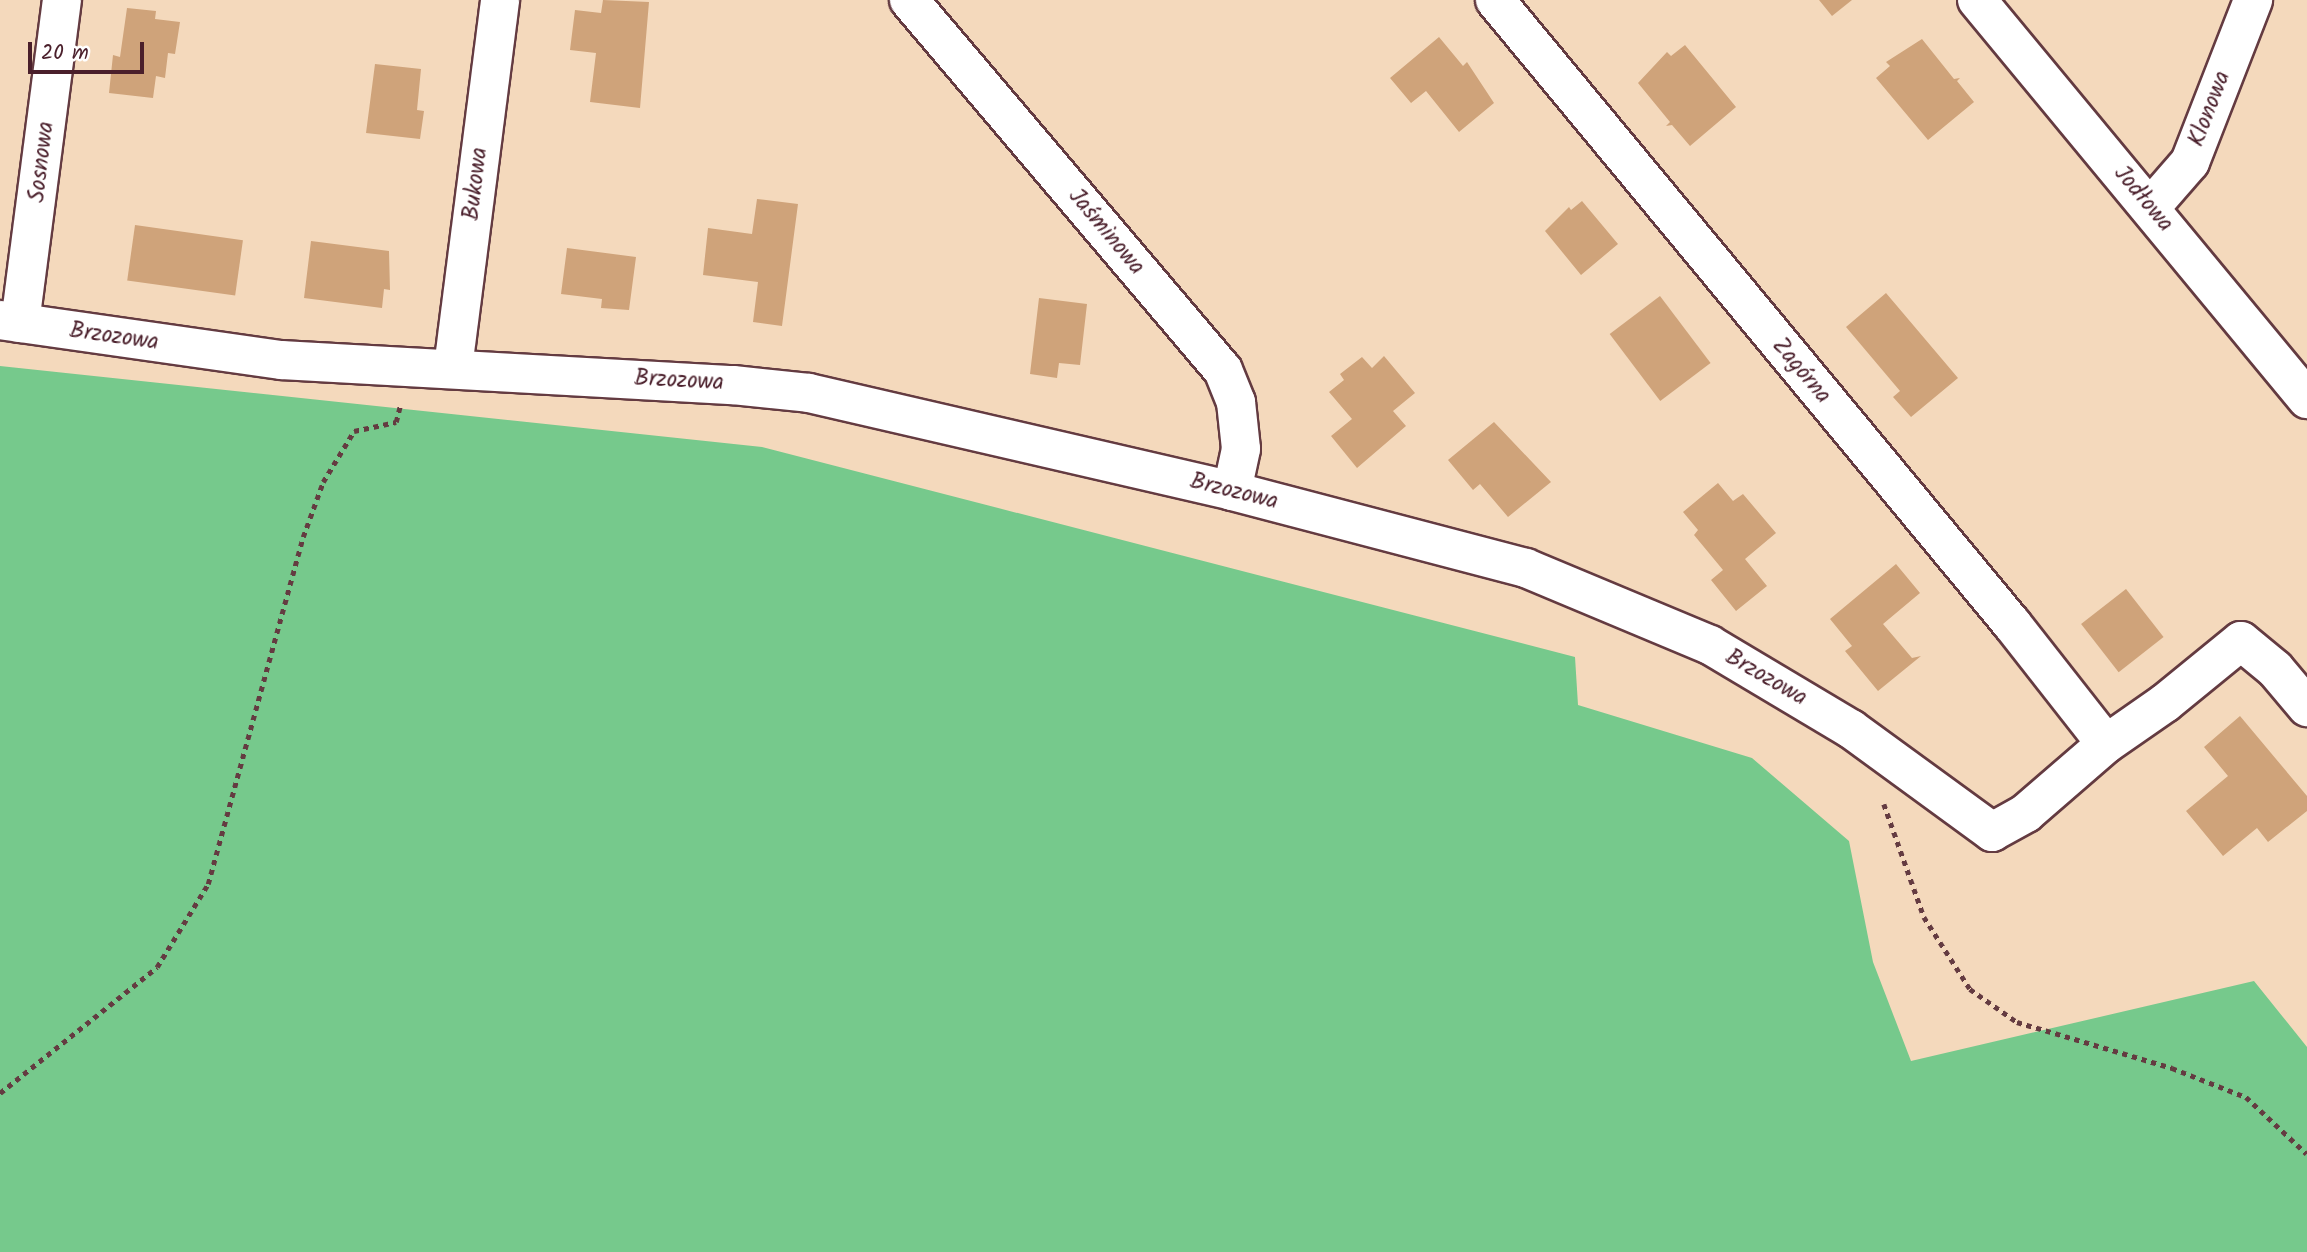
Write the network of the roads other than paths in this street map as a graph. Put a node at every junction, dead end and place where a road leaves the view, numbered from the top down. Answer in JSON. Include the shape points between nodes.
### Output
{"nodes":[{"id":1,"x":62,"y":0,"type":"edge"},
{"id":2,"x":500,"y":0,"type":"edge"},
{"id":3,"x":909,"y":0,"type":"edge"},
{"id":4,"x":1495,"y":0,"type":"edge"},
{"id":5,"x":1977,"y":0,"type":"edge"},
{"id":6,"x":2253,"y":0,"type":"edge"},
{"id":7,"x":2150,"y":208,"type":"junction"},
{"id":8,"x":10,"y":322,"type":"edge"},
{"id":9,"x":453,"y":368,"type":"junction"},
{"id":10,"x":2307,"y":399,"type":"edge"},
{"id":11,"x":1232,"y":491,"type":"junction"},
{"id":12,"x":2307,"y":707,"type":"edge"},
{"id":13,"x":2106,"y":744,"type":"junction"}],
"edges":[{"from":1,"to":8,"type":"street","name":"Sosnowa"},
{"from":2,"to":9,"type":"street","name":"Bukowa"},
{"from":3,"to":11,"type":"street","name":"Jaśminowa","via":[[1223,370],[1236,402],[1241,449]]},
{"from":4,"to":13,"type":"street","name":"Zagórna","via":[[2012,624]]},
{"from":5,"to":7,"type":"street","name":"Jodłowa"},
{"from":6,"to":7,"type":"street","name":"Klonowa","via":[[2190,162]]},
{"from":7,"to":10,"type":"street","name":"Jodłowa"},
{"from":8,"to":9,"type":"street","name":"Brzozowa","via":[[281,360]]},
{"from":9,"to":11,"type":"street","name":"Brzozowa","via":[[809,393]]},
{"from":11,"to":13,"type":"street","name":"Brzozowa","via":[[1526,568],[1685,634],[1851,729],[1992,832],[2026,813]]},
{"from":12,"to":13,"type":"street","name":"Brzozowa","via":[[2275,668],[2241,641]]}]}
